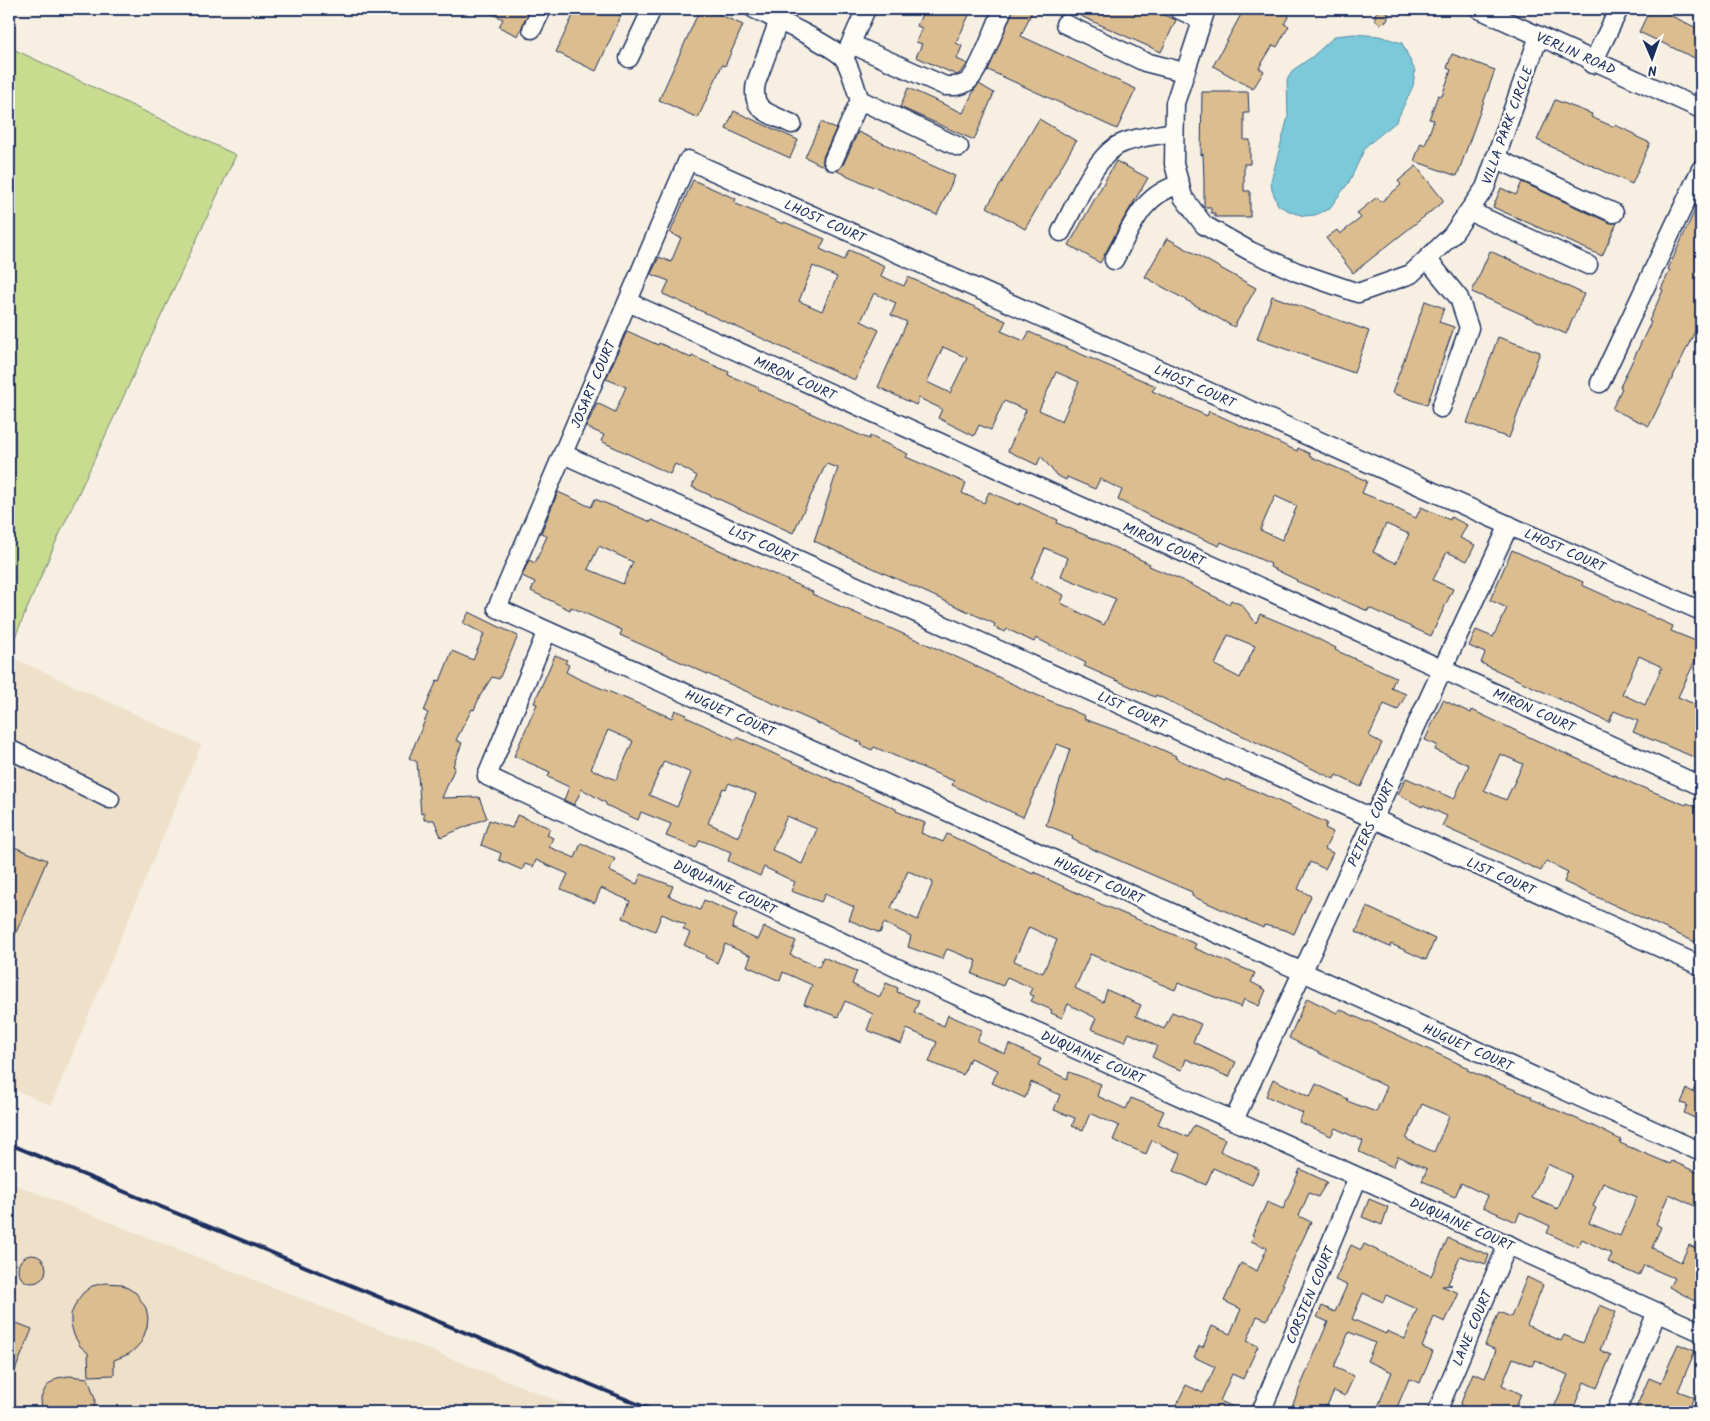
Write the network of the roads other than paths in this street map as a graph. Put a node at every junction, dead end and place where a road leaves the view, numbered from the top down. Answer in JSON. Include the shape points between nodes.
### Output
{"nodes":[{"id":1,"x":542,"y":9,"type":"edge"},
{"id":2,"x":652,"y":9,"type":"edge"},
{"id":3,"x":754,"y":9,"type":"edge"},
{"id":4,"x":866,"y":9,"type":"edge"},
{"id":5,"x":1003,"y":9,"type":"edge"},
{"id":6,"x":1178,"y":9,"type":"edge"},
{"id":7,"x":1479,"y":9,"type":"edge"},
{"id":8,"x":1619,"y":9,"type":"edge"},
{"id":9,"x":1204,"y":14,"type":"edge"},
{"id":10,"x":779,"y":20,"type":"junction"},
{"id":11,"x":1065,"y":24,"type":"dead end"},
{"id":12,"x":532,"y":29,"type":"dead end"},
{"id":13,"x":1539,"y":36,"type":"junction"},
{"id":14,"x":848,"y":51,"type":"junction"},
{"id":15,"x":629,"y":58,"type":"dead end"},
{"id":16,"x":1593,"y":62,"type":"junction"},
{"id":17,"x":1184,"y":72,"type":"junction"},
{"id":18,"x":860,"y":100,"type":"junction"},
{"id":19,"x":1701,"y":110,"type":"edge"},
{"id":20,"x":792,"y":124,"type":"dead end"},
{"id":21,"x":1174,"y":132,"type":"junction"},
{"id":22,"x":959,"y":147,"type":"dead end"},
{"id":23,"x":1495,"y":158,"type":"junction"},
{"id":24,"x":688,"y":160,"type":"joint"},
{"id":25,"x":833,"y":161,"type":"dead end"},
{"id":26,"x":1701,"y":169,"type":"edge"},
{"id":27,"x":1180,"y":184,"type":"junction"},
{"id":28,"x":1469,"y":211,"type":"junction"},
{"id":29,"x":1614,"y":213,"type":"dead end"},
{"id":30,"x":1061,"y":232,"type":"dead end"},
{"id":31,"x":1114,"y":260,"type":"dead end"},
{"id":32,"x":1427,"y":260,"type":"junction"},
{"id":33,"x":1588,"y":265,"type":"dead end"},
{"id":34,"x":628,"y":302,"type":"junction"},
{"id":35,"x":1600,"y":383,"type":"dead end"},
{"id":36,"x":1441,"y":408,"type":"dead end"},
{"id":37,"x":563,"y":454,"type":"junction"},
{"id":38,"x":1509,"y":525,"type":"junction"},
{"id":39,"x":497,"y":608,"type":"joint"},
{"id":40,"x":1701,"y":611,"type":"edge"},
{"id":41,"x":547,"y":631,"type":"junction"},
{"id":42,"x":1442,"y":669,"type":"junction"},
{"id":43,"x":9,"y":749,"type":"edge"},
{"id":44,"x":1701,"y":786,"type":"edge"},
{"id":45,"x":110,"y":799,"type":"dead end"},
{"id":46,"x":1374,"y":818,"type":"junction"},
{"id":47,"x":1701,"y":966,"type":"edge"},
{"id":48,"x":1302,"y":972,"type":"junction"},
{"id":49,"x":1234,"y":1120,"type":"junction"},
{"id":50,"x":1701,"y":1152,"type":"edge"},
{"id":51,"x":1358,"y":1177,"type":"junction"},
{"id":52,"x":1508,"y":1244,"type":"junction"},
{"id":53,"x":1657,"y":1312,"type":"junction"},
{"id":54,"x":1701,"y":1332,"type":"edge"},
{"id":55,"x":1261,"y":1412,"type":"edge"},
{"id":56,"x":1437,"y":1412,"type":"edge"},
{"id":57,"x":1616,"y":1412,"type":"edge"}],
"edges":[{"from":1,"to":12,"type":"street"},
{"from":2,"to":15,"type":"street"},
{"from":3,"to":10,"type":"street"},
{"from":4,"to":14,"type":"street"},
{"from":5,"to":14,"type":"street","via":[[975,72],[968,82],[958,86],[945,86]]},
{"from":6,"to":9,"type":"street"},
{"from":7,"to":13,"type":"street","name":"VERLIN ROAD"},
{"from":8,"to":16,"type":"street"},
{"from":9,"to":17,"type":"street","name":"VILLA PARK CIRCLE"},
{"from":10,"to":14,"type":"street","via":[[822,44]]},
{"from":10,"to":20,"type":"street","via":[[756,83],[755,101],[758,107]]},
{"from":11,"to":17,"type":"street","via":[[1145,62]]},
{"from":13,"to":16,"type":"street","name":"VERLIN ROAD"},
{"from":13,"to":23,"type":"street","name":"VILLA PARK CIRCLE"},
{"from":14,"to":18,"type":"street"},
{"from":16,"to":19,"type":"street","name":"VERLIN ROAD"},
{"from":17,"to":21,"type":"street","name":"VILLA PARK CIRCLE","via":[[1175,103]]},
{"from":18,"to":22,"type":"street"},
{"from":18,"to":25,"type":"street"},
{"from":21,"to":27,"type":"street","name":"VILLA PARK CIRCLE","via":[[1174,164]]},
{"from":21,"to":30,"type":"street","via":[[1142,137],[1116,146],[1091,175]]},
{"from":23,"to":28,"type":"street","name":"VILLA PARK CIRCLE","via":[[1484,188]]},
{"from":23,"to":29,"type":"street"},
{"from":24,"to":34,"type":"street","name":"JOSART COURT"},
{"from":24,"to":38,"type":"street","name":"LHOST COURT"},
{"from":26,"to":35,"type":"street"},
{"from":27,"to":31,"type":"street","via":[[1153,196],[1142,208]]},
{"from":27,"to":32,"type":"street","name":"VILLA PARK CIRCLE","via":[[1183,197],[1204,225],[1297,272],[1358,293],[1412,274]]},
{"from":28,"to":32,"type":"street","name":"VILLA PARK CIRCLE","via":[[1452,236]]},
{"from":28,"to":33,"type":"street"},
{"from":32,"to":36,"type":"street","via":[[1459,298],[1469,328]]},
{"from":34,"to":37,"type":"street","name":"JOSART COURT"},
{"from":34,"to":42,"type":"street","name":"MIRON COURT"},
{"from":37,"to":39,"type":"street","name":"JOSART COURT"},
{"from":37,"to":46,"type":"street","name":"LIST COURT"},
{"from":38,"to":40,"type":"street","name":"LHOST COURT"},
{"from":38,"to":42,"type":"street","name":"PETERS COURT"},
{"from":39,"to":41,"type":"street","name":"HUGUET COURT"},
{"from":41,"to":48,"type":"street","name":"HUGUET COURT"},
{"from":41,"to":49,"type":"street","name":"DUQUAINE COURT","via":[[488,776],[928,982]]},
{"from":42,"to":44,"type":"street","name":"MIRON COURT"},
{"from":42,"to":46,"type":"street","name":"PETERS COURT"},
{"from":43,"to":45,"type":"street"},
{"from":46,"to":47,"type":"street","name":"LIST COURT"},
{"from":46,"to":48,"type":"street","name":"PETERS COURT"},
{"from":48,"to":49,"type":"street","name":"PETERS COURT"},
{"from":48,"to":50,"type":"street","name":"HUGUET COURT"},
{"from":49,"to":51,"type":"street","name":"DUQUAINE COURT"},
{"from":51,"to":52,"type":"street","name":"DUQUAINE COURT"},
{"from":51,"to":55,"type":"street","name":"CORSTEN COURT"},
{"from":52,"to":53,"type":"street","name":"DUQUAINE COURT"},
{"from":52,"to":56,"type":"street","name":"LANE COURT"},
{"from":53,"to":54,"type":"street","name":"DUQUAINE COURT"},
{"from":53,"to":57,"type":"street"}]}
